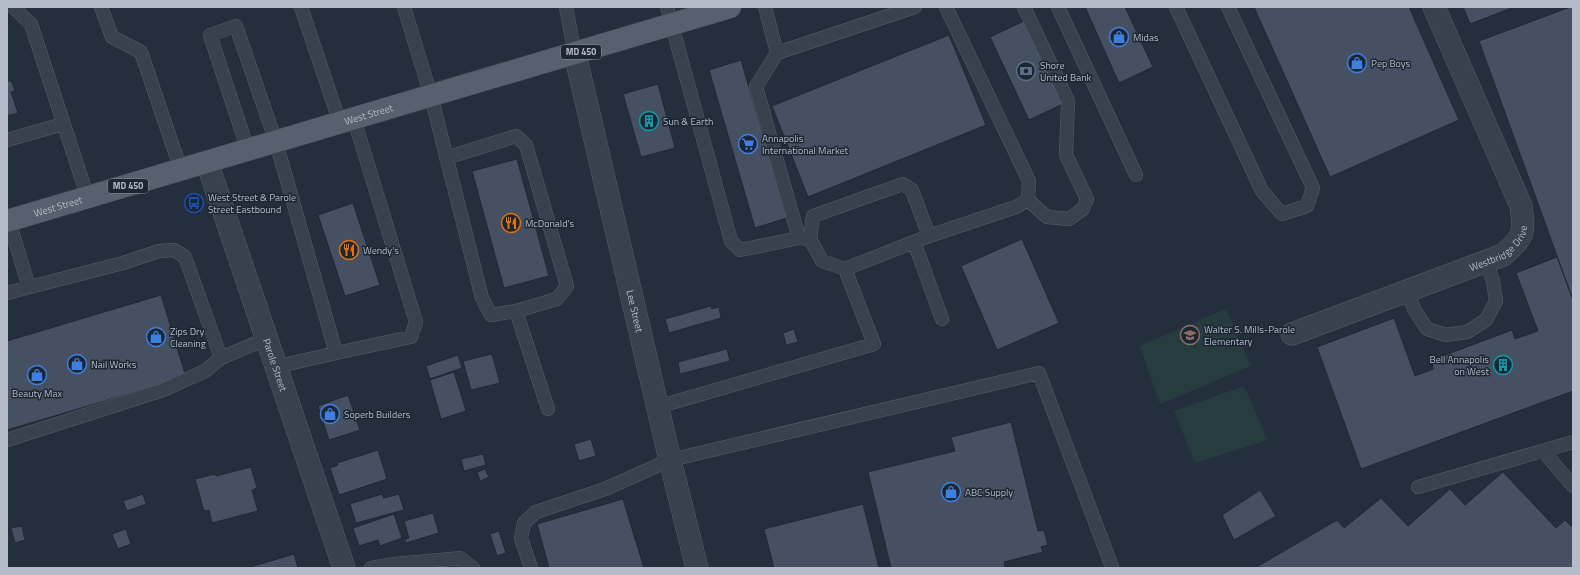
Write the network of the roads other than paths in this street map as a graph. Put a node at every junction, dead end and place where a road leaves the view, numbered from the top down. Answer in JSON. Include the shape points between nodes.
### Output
{"nodes":[{"id":1,"x":13,"y":7,"type":"edge"},
{"id":2,"x":101,"y":7,"type":"edge"},
{"id":3,"x":301,"y":7,"type":"edge"},
{"id":4,"x":404,"y":7,"type":"edge"},
{"id":5,"x":566,"y":7,"type":"edge"},
{"id":6,"x":730,"y":7,"type":"edge"},
{"id":7,"x":765,"y":7,"type":"edge"},
{"id":8,"x":915,"y":7,"type":"edge"},
{"id":9,"x":1024,"y":7,"type":"edge"},
{"id":10,"x":1058,"y":7,"type":"edge"},
{"id":11,"x":1176,"y":7,"type":"edge"},
{"id":12,"x":1228,"y":7,"type":"edge"},
{"id":13,"x":1434,"y":7,"type":"edge"},
{"id":14,"x":950,"y":8,"type":"edge"},
{"id":15,"x":670,"y":16,"type":"edge"},
{"id":16,"x":777,"y":53,"type":"junction"},
{"id":17,"x":575,"y":54,"type":"junction"},
{"id":18,"x":431,"y":96,"type":"junction"},
{"id":19,"x":347,"y":121,"type":"junction"},
{"id":20,"x":63,"y":124,"type":"junction"},
{"id":21,"x":7,"y":140,"type":"edge"},
{"id":22,"x":276,"y":142,"type":"junction"},
{"id":23,"x":248,"y":150,"type":"junction"},
{"id":24,"x":446,"y":158,"type":"junction"},
{"id":25,"x":207,"y":162,"type":"junction"},
{"id":26,"x":181,"y":170,"type":"junction"},
{"id":27,"x":1136,"y":175,"type":"dead end"},
{"id":28,"x":88,"y":198,"type":"junction"},
{"id":29,"x":1028,"y":200,"type":"junction"},
{"id":30,"x":8,"y":221,"type":"edge"},
{"id":31,"x":929,"y":236,"type":"junction"},
{"id":32,"x":804,"y":238,"type":"junction"},
{"id":33,"x":914,"y":242,"type":"junction"},
{"id":34,"x":1486,"y":261,"type":"junction"},
{"id":35,"x":845,"y":269,"type":"junction"},
{"id":36,"x":29,"y":287,"type":"junction"},
{"id":37,"x":1407,"y":291,"type":"junction"},
{"id":38,"x":7,"y":293,"type":"edge"},
{"id":39,"x":516,"y":311,"type":"junction"},
{"id":40,"x":942,"y":319,"type":"dead end"},
{"id":41,"x":1292,"y":334,"type":"dead end"},
{"id":42,"x":266,"y":339,"type":"junction"},
{"id":43,"x":336,"y":353,"type":"junction"},
{"id":44,"x":221,"y":358,"type":"junction"},
{"id":45,"x":276,"y":367,"type":"junction"},
{"id":46,"x":657,"y":407,"type":"junction"},
{"id":47,"x":548,"y":409,"type":"dead end"},
{"id":48,"x":7,"y":440,"type":"edge"},
{"id":49,"x":1573,"y":442,"type":"edge"},
{"id":50,"x":1543,"y":451,"type":"junction"},
{"id":51,"x":670,"y":460,"type":"junction"},
{"id":52,"x":1573,"y":486,"type":"edge"},
{"id":53,"x":1418,"y":487,"type":"dead end"},
{"id":54,"x":1112,"y":566,"type":"dead end"},
{"id":55,"x":344,"y":568,"type":"edge"},
{"id":56,"x":371,"y":568,"type":"edge"},
{"id":57,"x":473,"y":568,"type":"edge"},
{"id":58,"x":531,"y":568,"type":"edge"},
{"id":59,"x":697,"y":568,"type":"edge"}],
"edges":[{"from":1,"to":20,"type":"lane","via":[[31,24]]},
{"from":2,"to":26,"type":"lane","via":[[112,37],[140,52]]},
{"from":3,"to":19,"type":"lane"},
{"from":4,"to":18,"type":"lane"},
{"from":5,"to":17,"type":"lane"},
{"from":6,"to":15,"type":"main road","name":"West Street","number":"MD 450"},
{"from":7,"to":16,"type":"lane"},
{"from":8,"to":16,"type":"lane"},
{"from":9,"to":29,"type":"lane","via":[[1068,101],[1066,155],[1086,199],[1083,209],[1069,219],[1047,216]]},
{"from":10,"to":27,"type":"lane"},
{"from":11,"to":12,"type":"lane","via":[[1262,191],[1282,214],[1307,206],[1313,188]]},
{"from":13,"to":34,"type":"street","name":"Westbridge Drive","via":[[1521,206],[1524,229],[1516,243],[1503,255]]},
{"from":14,"to":29,"type":"lane","via":[[1029,180]]},
{"from":15,"to":17,"type":"main road","name":"West Street","number":"MD 450"},
{"from":15,"to":32,"type":"lane","via":[[731,241],[740,250]]},
{"from":16,"to":32,"type":"lane","via":[[756,87]]},
{"from":17,"to":18,"type":"main road","name":"West Street","number":"MD 450"},
{"from":17,"to":46,"type":"street","name":"Lee Street"},
{"from":18,"to":19,"type":"main road","name":"West Street","number":"MD 450"},
{"from":18,"to":24,"type":"lane"},
{"from":19,"to":22,"type":"main road","name":"West Street","number":"MD 450"},
{"from":19,"to":43,"type":"lane","via":[[416,322],[411,337]]},
{"from":20,"to":21,"type":"lane"},
{"from":20,"to":28,"type":"lane"},
{"from":22,"to":23,"type":"main road","name":"West Street","number":"MD 450"},
{"from":22,"to":23,"type":"lane","via":[[236,26],[210,35]]},
{"from":22,"to":43,"type":"lane"},
{"from":23,"to":25,"type":"main road","name":"West Street","number":"MD 450"},
{"from":24,"to":39,"type":"lane","via":[[482,298],[491,315]]},
{"from":24,"to":39,"type":"lane","via":[[516,136],[526,145],[567,286],[557,299]]},
{"from":25,"to":26,"type":"main road","name":"West Street","number":"MD 450"},
{"from":25,"to":42,"type":"street","name":"Parole Street"},
{"from":26,"to":28,"type":"main road","name":"West Street","number":"MD 450"},
{"from":28,"to":30,"type":"main road","name":"West Street","number":"MD 450"},
{"from":29,"to":31,"type":"lane","via":[[1016,207]]},
{"from":30,"to":36,"type":"lane"},
{"from":31,"to":32,"type":"lane","via":[[912,190],[902,184],[813,216]]},
{"from":31,"to":33,"type":"lane"},
{"from":32,"to":35,"type":"lane","via":[[822,261]]},
{"from":33,"to":35,"type":"lane"},
{"from":33,"to":40,"type":"lane"},
{"from":34,"to":37,"type":"street","name":"Westbridge Drive"},
{"from":34,"to":37,"type":"lane","via":[[1496,301],[1486,320],[1467,332],[1446,335],[1427,329],[1414,309]]},
{"from":35,"to":46,"type":"lane","via":[[874,344]]},
{"from":36,"to":38,"type":"lane"},
{"from":36,"to":44,"type":"lane","via":[[159,251],[174,250],[185,257]]},
{"from":37,"to":41,"type":"street","name":"Westbridge Drive"},
{"from":39,"to":47,"type":"lane"},
{"from":42,"to":44,"type":"lane"},
{"from":42,"to":45,"type":"street","name":"Parole Street"},
{"from":43,"to":45,"type":"lane"},
{"from":44,"to":48,"type":"lane","via":[[205,371],[163,390]]},
{"from":45,"to":55,"type":"street","name":"Parole Street"},
{"from":46,"to":51,"type":"street","name":"Lee Street"},
{"from":49,"to":50,"type":"lane"},
{"from":50,"to":52,"type":"lane"},
{"from":50,"to":53,"type":"lane"},
{"from":51,"to":54,"type":"lane","via":[[1039,373]]},
{"from":51,"to":58,"type":"lane","via":[[606,490],[536,512],[524,523],[521,538]]},
{"from":51,"to":59,"type":"street","name":"Lee Street"},
{"from":56,"to":57,"type":"lane","via":[[391,563],[460,558]]}]}
